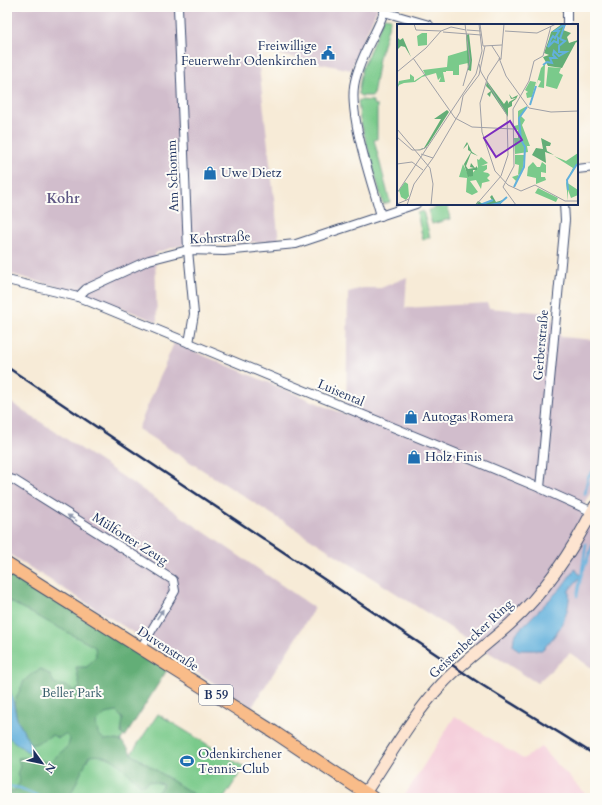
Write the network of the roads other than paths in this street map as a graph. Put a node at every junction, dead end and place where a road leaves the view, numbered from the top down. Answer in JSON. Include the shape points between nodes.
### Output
{"nodes":[{"id":1,"x":178,"y":7,"type":"edge"},
{"id":2,"x":567,"y":7,"type":"edge"},
{"id":3,"x":385,"y":9,"type":"edge"},
{"id":4,"x":426,"y":24,"type":"edge"},
{"id":5,"x":567,"y":24,"type":"edge"},
{"id":6,"x":595,"y":167,"type":"edge"},
{"id":7,"x":578,"y":169,"type":"edge"},
{"id":8,"x":413,"y":205,"type":"edge"},
{"id":9,"x":564,"y":205,"type":"edge"},
{"id":10,"x":380,"y":216,"type":"junction"},
{"id":11,"x":188,"y":250,"type":"junction"},
{"id":12,"x":7,"y":280,"type":"edge"},
{"id":13,"x":78,"y":297,"type":"junction"},
{"id":14,"x":189,"y":342,"type":"junction"},
{"id":15,"x":7,"y":478,"type":"edge"},
{"id":16,"x":540,"y":488,"type":"junction"},
{"id":17,"x":594,"y":510,"type":"edge"},
{"id":18,"x":7,"y":564,"type":"edge"},
{"id":19,"x":141,"y":648,"type":"junction"},
{"id":20,"x":369,"y":795,"type":"edge"}],
"edges":[{"from":1,"to":11,"type":"street","name":"Am Schomm"},
{"from":2,"to":5,"type":"street"},
{"from":3,"to":4,"type":"street"},
{"from":3,"to":10,"type":"street","via":[[361,60],[354,83],[353,100]]},
{"from":6,"to":7,"type":"street"},
{"from":8,"to":10,"type":"street","name":"Kohrstraße"},
{"from":9,"to":16,"type":"street","name":"Gerberstraße","via":[[565,220]]},
{"from":10,"to":11,"type":"street","name":"Kohrstraße","via":[[296,244],[224,251]]},
{"from":11,"to":13,"type":"street","name":"Kohrstraße","via":[[149,260],[86,289]]},
{"from":11,"to":14,"type":"street","name":"Am Schomm","via":[[194,314]]},
{"from":12,"to":13,"type":"street"},
{"from":13,"to":14,"type":"street","name":"Luisental"},
{"from":14,"to":16,"type":"street","name":"Luisental"},
{"from":19,"to":15,"type":"street","name":"Mülforter Zeug","one_way":true,"via":[[175,591],[173,580]]},
{"from":16,"to":17,"type":"street","name":"Luisental"},
{"from":17,"to":20,"type":"main road","name":"Geistenbecker Ring","via":[[550,581],[511,623],[441,685],[425,704]]},
{"from":18,"to":19,"type":"main road","name":"Duvenstraße","number":"B 59"},
{"from":19,"to":20,"type":"main road","name":"Duvenstraße","number":"B 59"}]}
